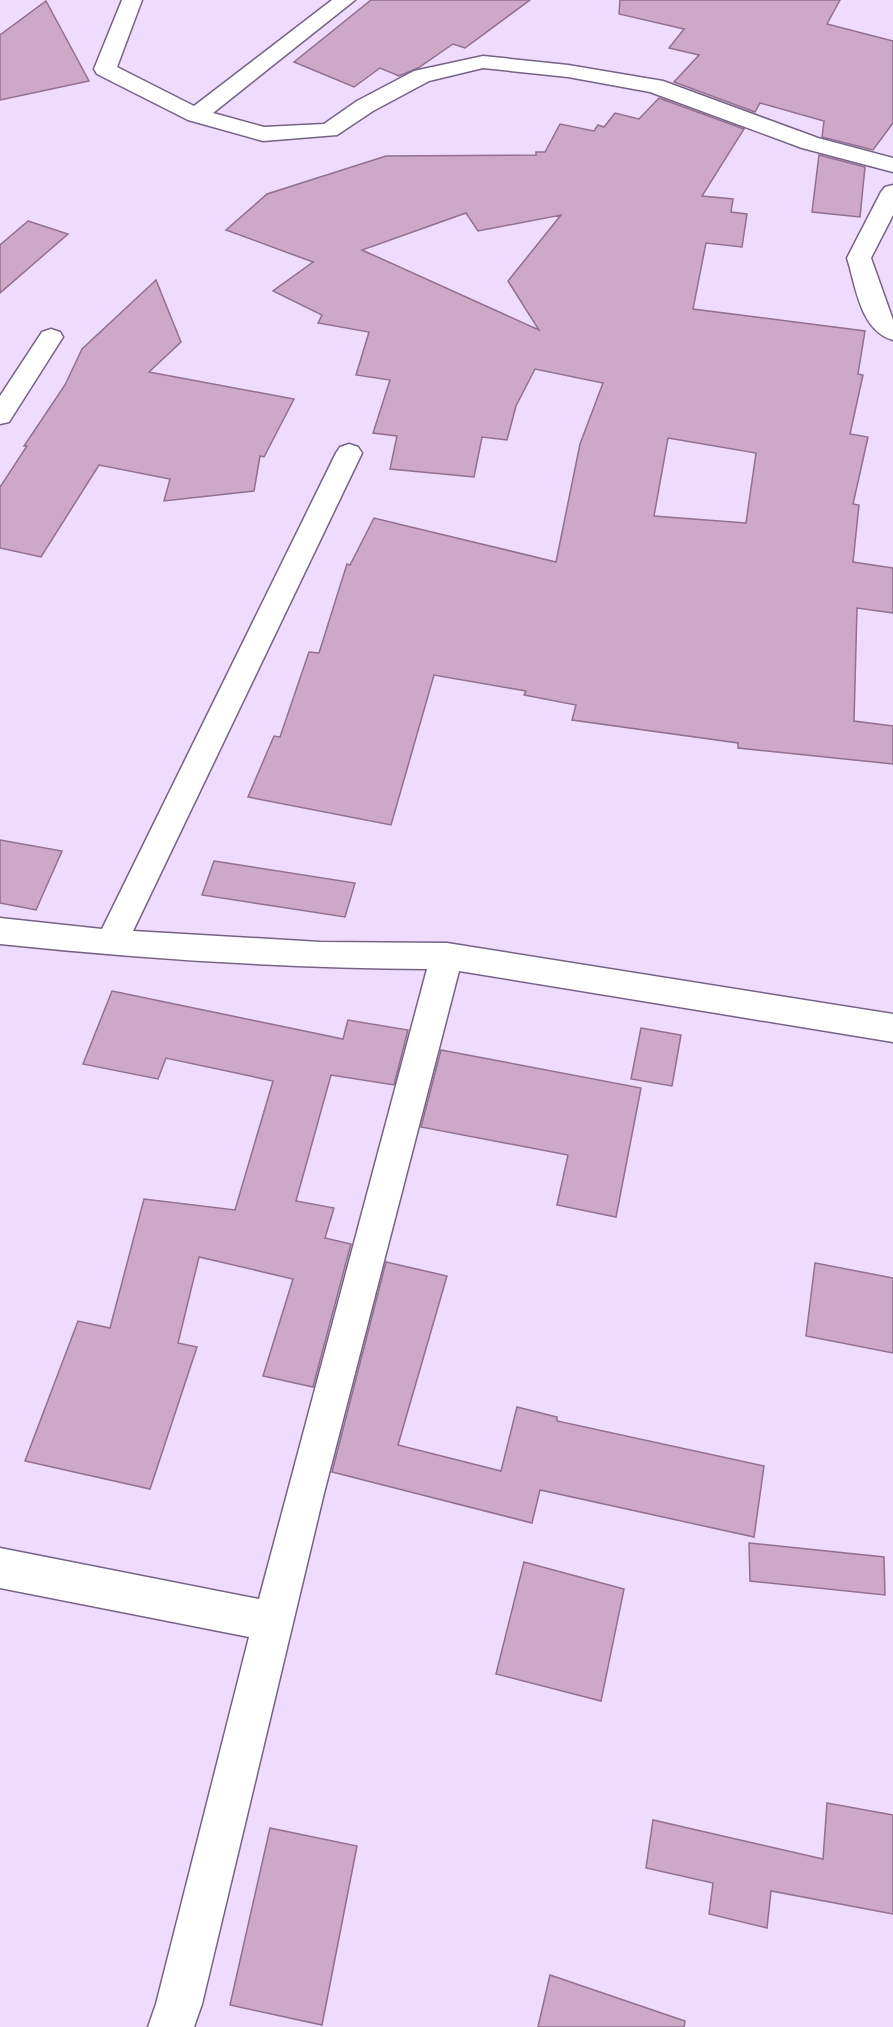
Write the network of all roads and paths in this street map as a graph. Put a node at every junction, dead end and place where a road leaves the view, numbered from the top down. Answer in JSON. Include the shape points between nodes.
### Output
{"nodes":[{"id":1,"x":132,"y":0,"type":"edge"},
{"id":2,"x":345,"y":0,"type":"edge"},
{"id":3,"x":196,"y":115,"type":"junction"},
{"id":4,"x":893,"y":165,"type":"edge"},
{"id":5,"x":893,"y":192,"type":"edge"},
{"id":6,"x":893,"y":332,"type":"edge"},
{"id":7,"x":51,"y":337,"type":"dead end"},
{"id":8,"x":0,"y":416,"type":"edge"},
{"id":9,"x":349,"y":453,"type":"dead end"},
{"id":10,"x":0,"y":931,"type":"edge"},
{"id":11,"x":111,"y":943,"type":"junction"},
{"id":12,"x":447,"y":956,"type":"junction"},
{"id":13,"x":893,"y":1028,"type":"edge"},
{"id":14,"x":0,"y":1568,"type":"edge"},
{"id":15,"x":273,"y":1622,"type":"junction"},
{"id":16,"x":171,"y":2027,"type":"edge"}],
"edges":[{"from":1,"to":3,"type":"street","via":[[105,69]]},
{"from":2,"to":3,"type":"street"},
{"from":3,"to":4,"type":"street","via":[[262,134],[329,130],[422,76],[483,62],[655,86],[810,143]]},
{"from":5,"to":6,"type":"street","via":[[860,258],[880,322]]},
{"from":7,"to":8,"type":"street"},
{"from":9,"to":11,"type":"street"},
{"from":10,"to":11,"type":"street"},
{"from":11,"to":12,"type":"street","via":[[320,955]]},
{"from":12,"to":13,"type":"street"},
{"from":12,"to":15,"type":"street"},
{"from":14,"to":15,"type":"street"},
{"from":15,"to":16,"type":"street"}]}
